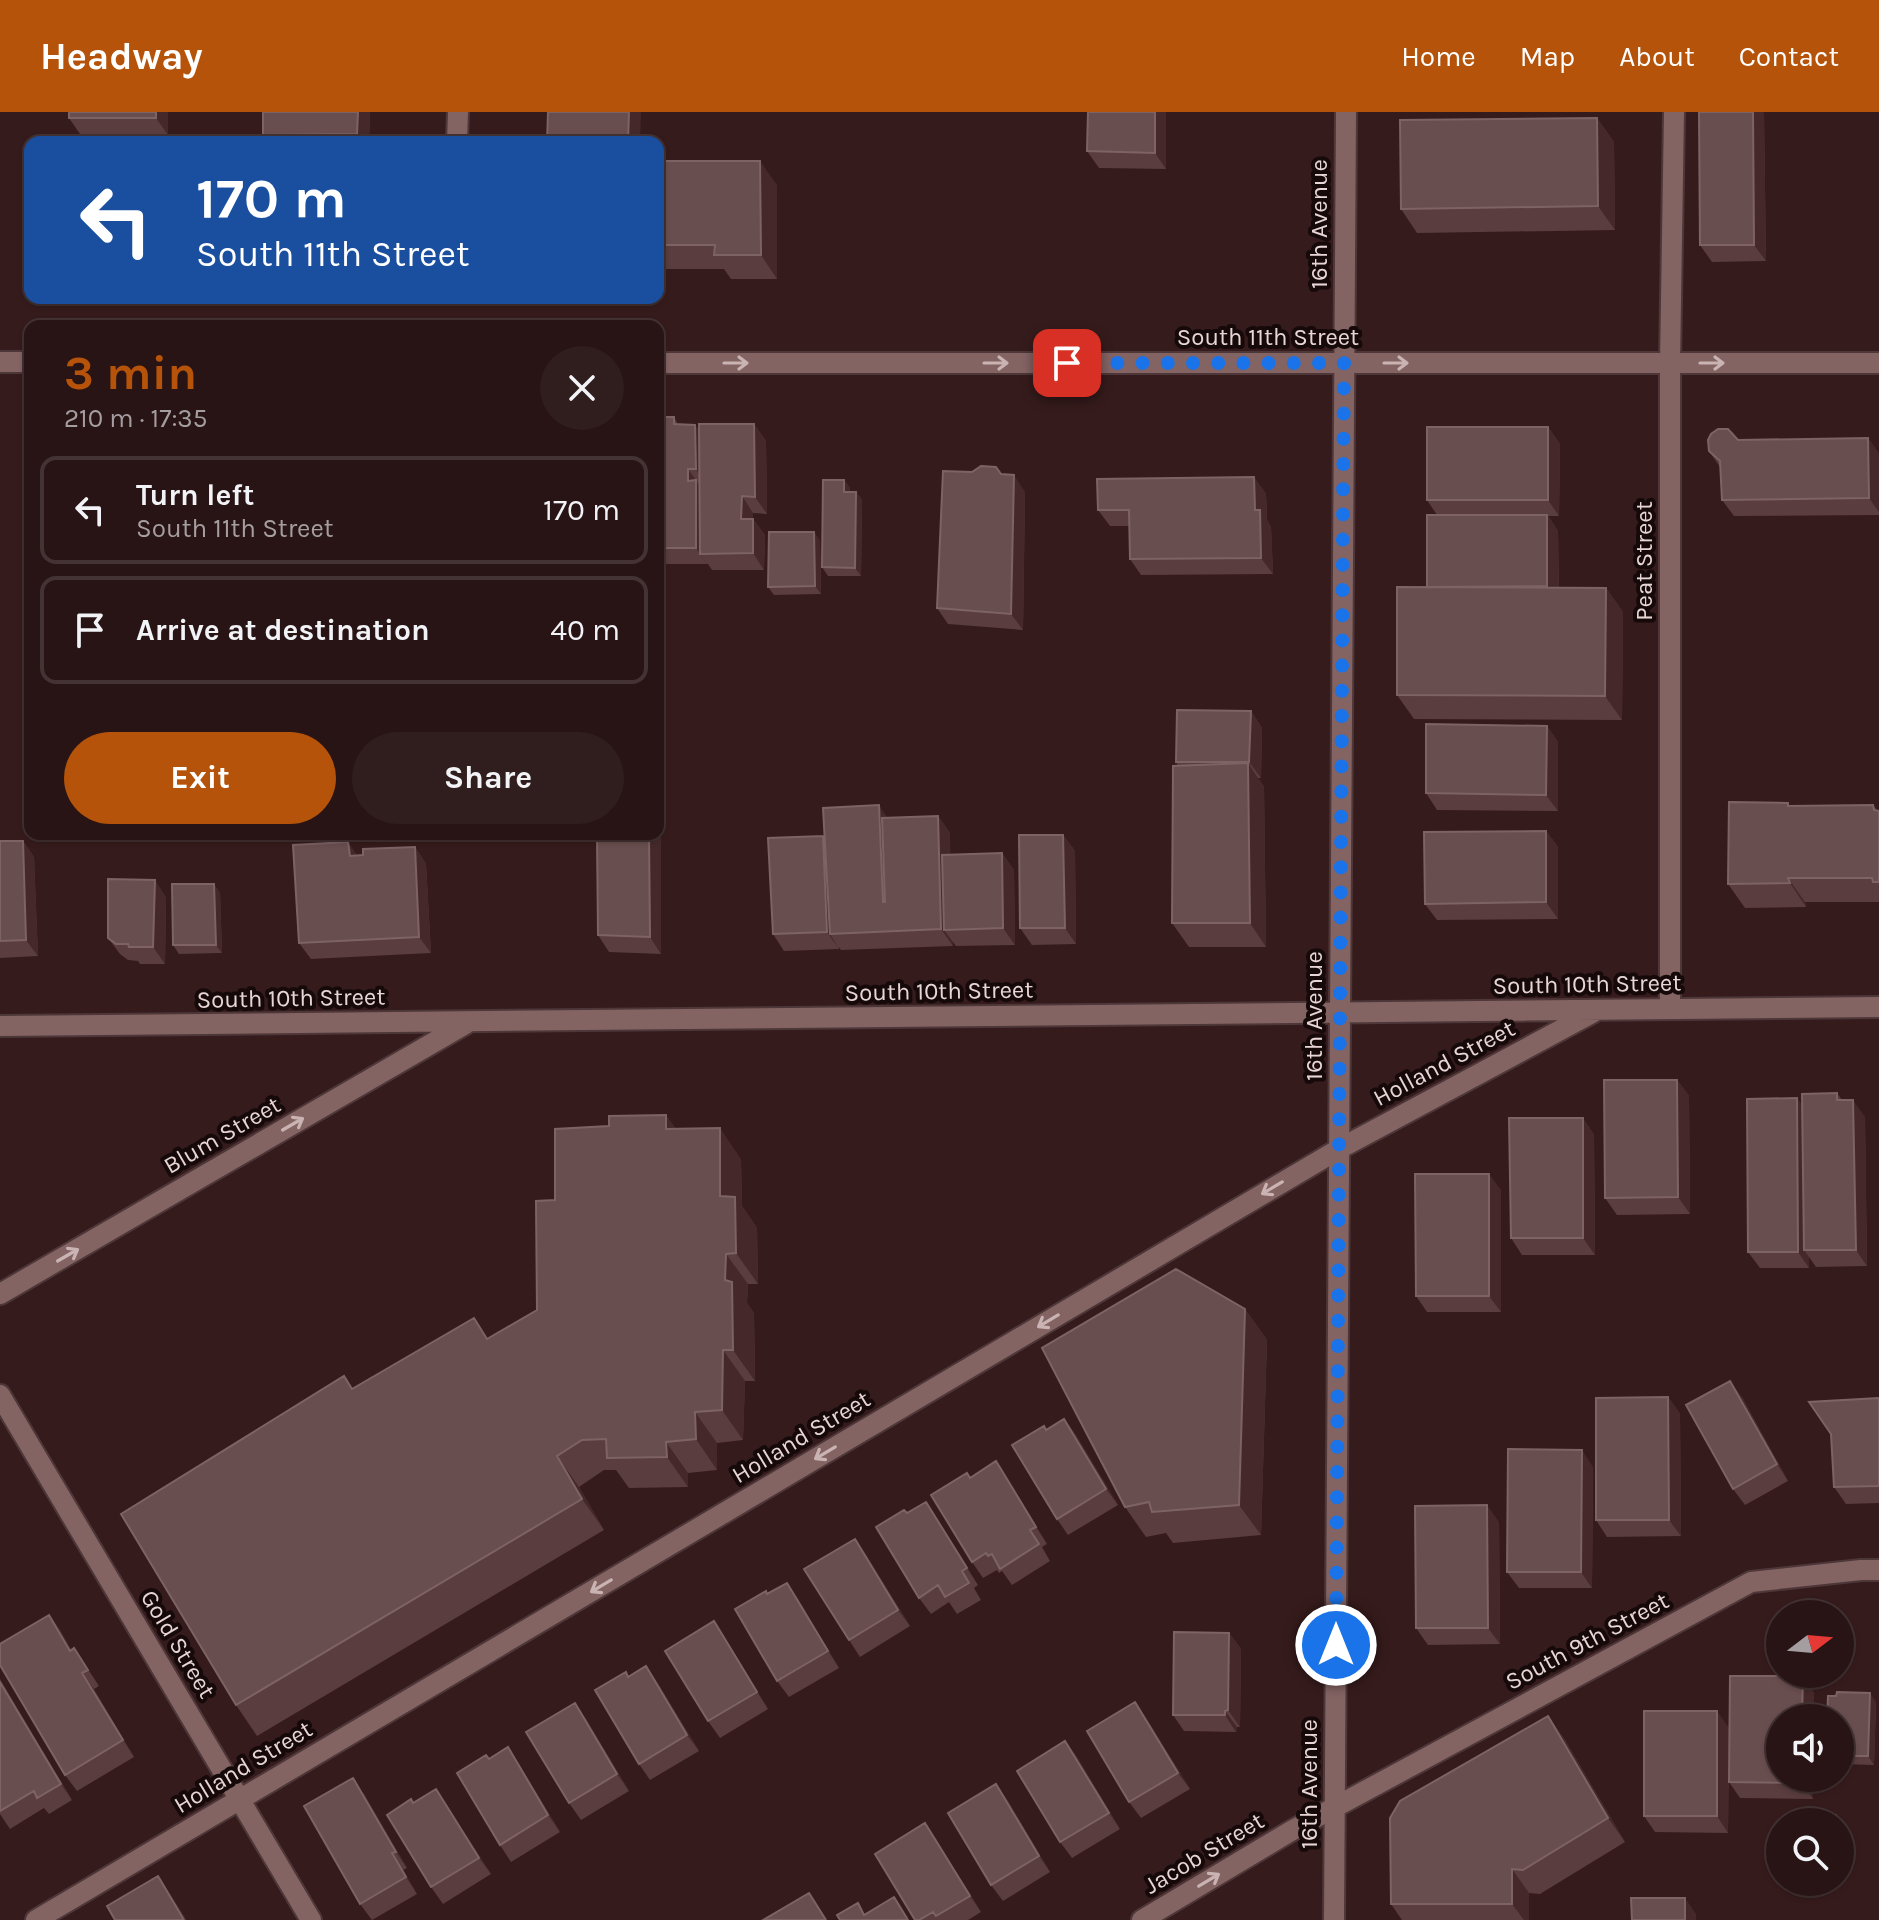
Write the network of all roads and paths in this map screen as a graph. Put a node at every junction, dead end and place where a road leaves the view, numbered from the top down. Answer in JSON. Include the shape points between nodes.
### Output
{"nodes":[{"id":1,"x":458,"y":112,"type":"edge"},
{"id":2,"x":1346,"y":112,"type":"edge"},
{"id":3,"x":1674,"y":112,"type":"edge"},
{"id":4,"x":457,"y":136,"type":"edge"},
{"id":5,"x":0,"y":362,"type":"edge"},
{"id":6,"x":24,"y":362,"type":"edge"},
{"id":7,"x":664,"y":363,"type":"edge"},
{"id":8,"x":1344,"y":363,"type":"junction"},
{"id":9,"x":1670,"y":363,"type":"junction"},
{"id":10,"x":1879,"y":363,"type":"edge"},
{"id":11,"x":1879,"y":1007,"type":"edge"},
{"id":12,"x":1670,"y":1009,"type":"junction"},
{"id":13,"x":1597,"y":1010,"type":"junction"},
{"id":14,"x":1340,"y":1013,"type":"junction"},
{"id":15,"x":470,"y":1022,"type":"junction"},
{"id":16,"x":0,"y":1026,"type":"edge"},
{"id":17,"x":1339,"y":1149,"type":"junction"},
{"id":18,"x":0,"y":1294,"type":"edge"},
{"id":19,"x":0,"y":1395,"type":"edge"},
{"id":20,"x":1879,"y":1570,"type":"edge"},
{"id":21,"x":239,"y":1799,"type":"junction"},
{"id":22,"x":1335,"y":1807,"type":"junction"},
{"id":23,"x":36,"y":1920,"type":"edge"},
{"id":24,"x":311,"y":1920,"type":"edge"},
{"id":25,"x":1142,"y":1920,"type":"edge"},
{"id":26,"x":1334,"y":1920,"type":"edge"}],
"edges":[{"from":1,"to":4,"type":"street"},
{"from":2,"to":8,"type":"street","name":"16th Avenue"},
{"from":3,"to":9,"type":"street","name":"Peat Street"},
{"from":5,"to":6,"type":"street"},
{"from":7,"to":8,"type":"street","name":"South 11th Street","one_way":true},
{"from":8,"to":9,"type":"street","name":"South 11th Street","one_way":true},
{"from":8,"to":14,"type":"street","name":"16th Avenue"},
{"from":9,"to":10,"type":"street","name":"South 11th Street","one_way":true},
{"from":9,"to":12,"type":"street","name":"Peat Street"},
{"from":11,"to":12,"type":"street","name":"South 10th Street"},
{"from":12,"to":13,"type":"street","name":"South 10th Street"},
{"from":13,"to":14,"type":"street","name":"South 10th Street"},
{"from":13,"to":17,"type":"street","name":"Holland Street"},
{"from":14,"to":15,"type":"street","name":"South 10th Street"},
{"from":14,"to":17,"type":"street","name":"16th Avenue"},
{"from":15,"to":16,"type":"street","name":"South 10th Street"},
{"from":18,"to":15,"type":"street","name":"Blum Street","one_way":true},
{"from":17,"to":21,"type":"street","name":"Holland Street","one_way":true},
{"from":17,"to":22,"type":"street","name":"16th Avenue"},
{"from":19,"to":21,"type":"street","name":"Gold Street"},
{"from":20,"to":22,"type":"street","name":"South 9th Street","via":[[1751,1582]]},
{"from":21,"to":23,"type":"street","name":"Holland Street"},
{"from":21,"to":24,"type":"street","name":"Gold Street"},
{"from":25,"to":22,"type":"street","name":"Jacob Street","one_way":true},
{"from":22,"to":26,"type":"street","name":"16th Avenue"}]}
